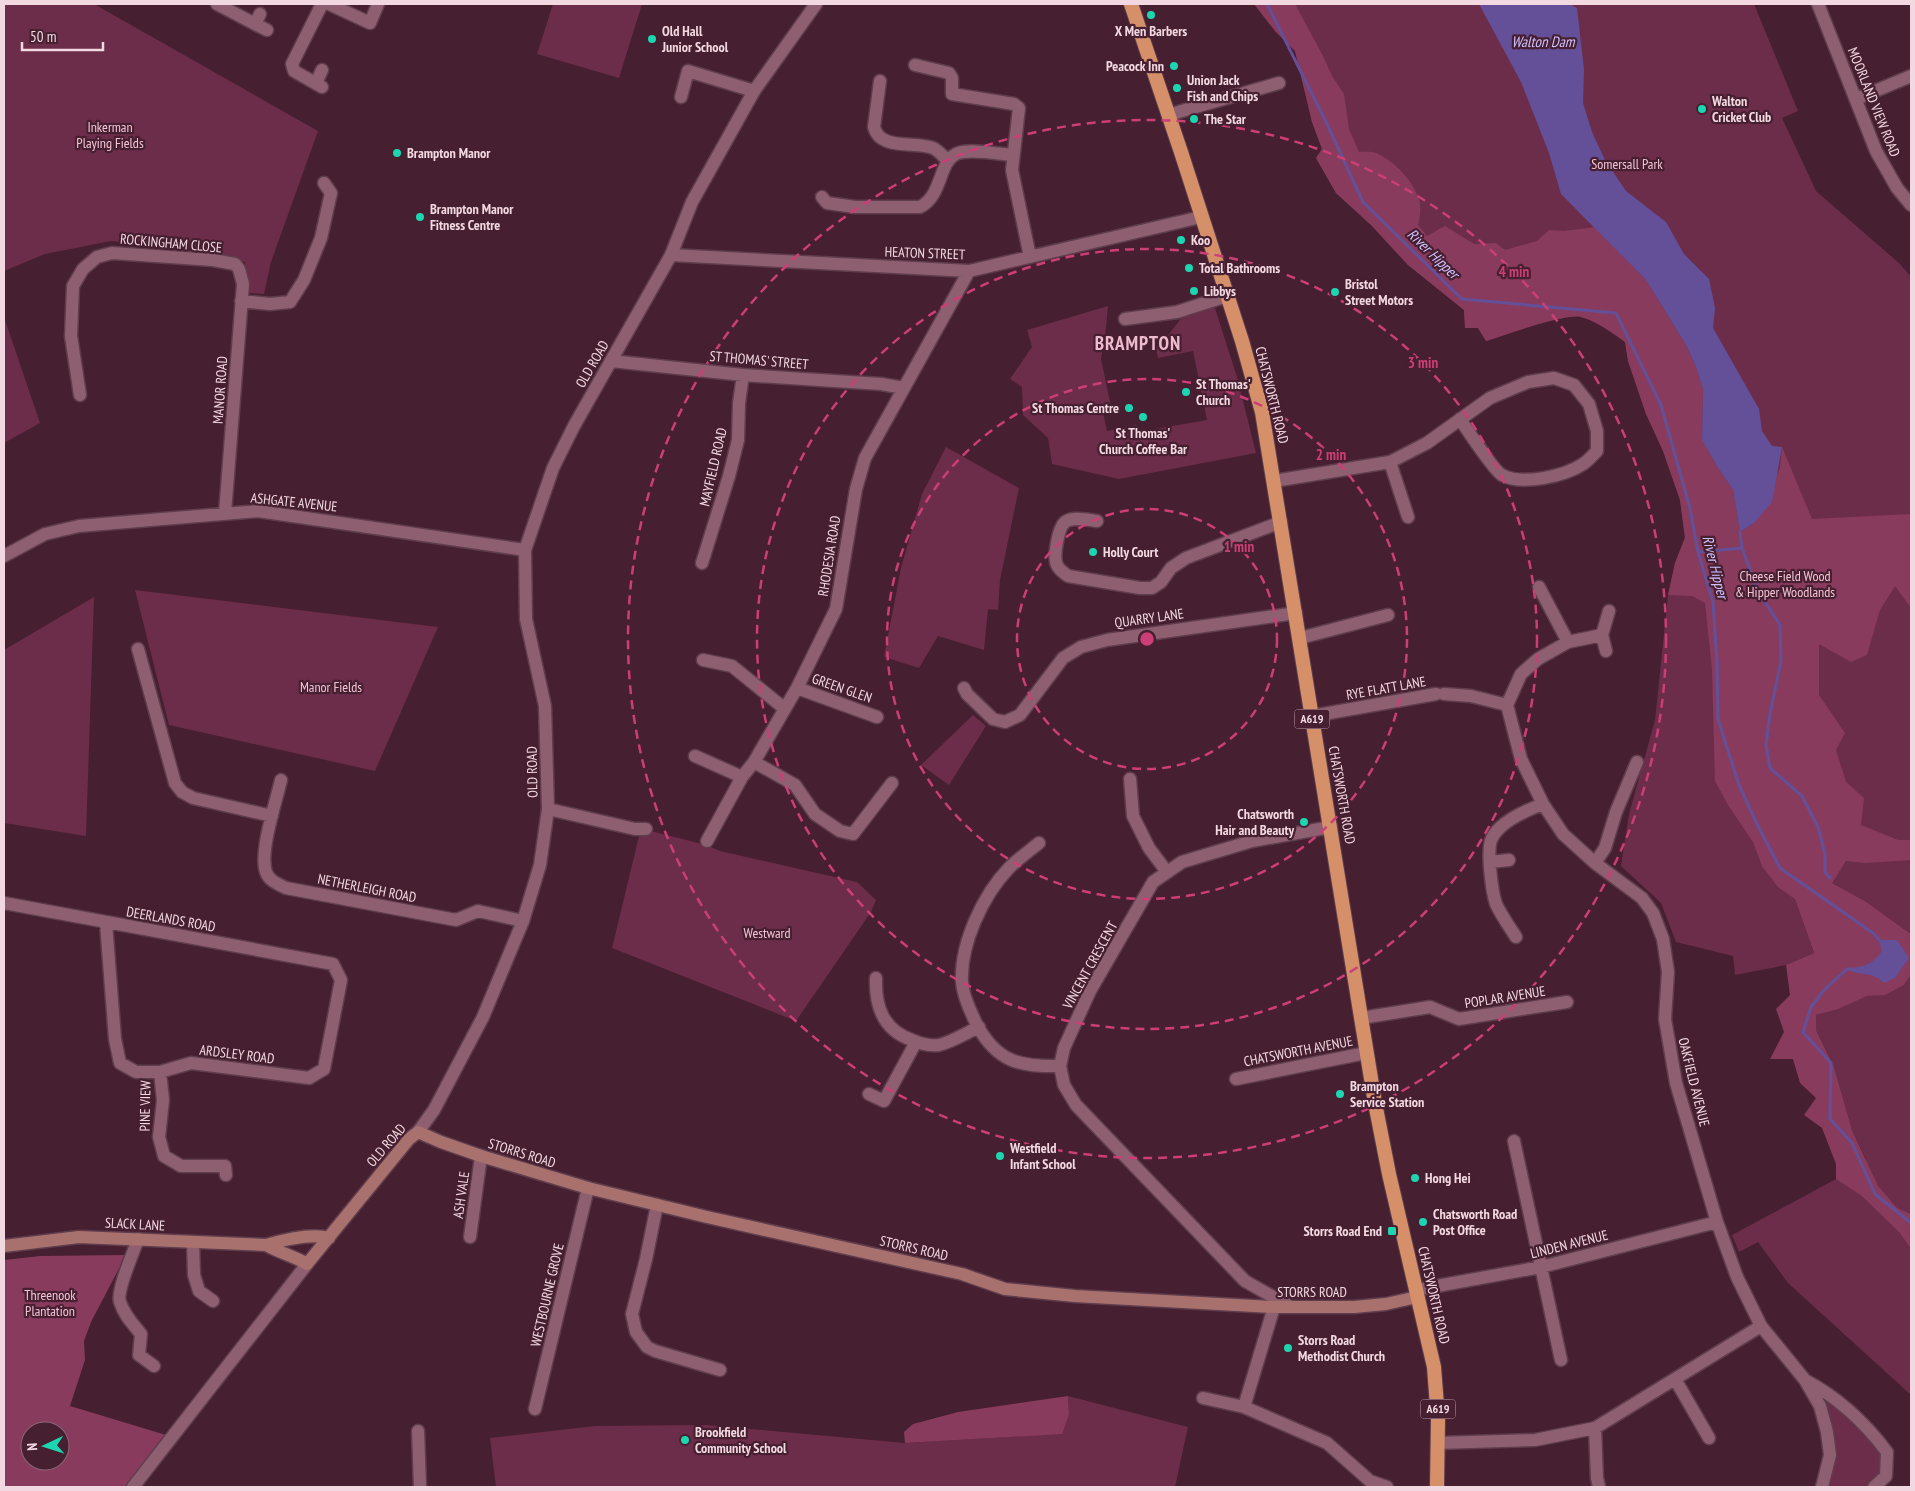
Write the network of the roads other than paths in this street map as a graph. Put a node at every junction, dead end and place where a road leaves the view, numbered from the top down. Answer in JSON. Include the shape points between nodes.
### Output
{"nodes":[{"id":1,"x":217,"y":4,"type":"edge"},
{"id":2,"x":322,"y":4,"type":"edge"},
{"id":3,"x":329,"y":4,"type":"edge"},
{"id":4,"x":378,"y":4,"type":"edge"},
{"id":5,"x":816,"y":4,"type":"edge"},
{"id":6,"x":1130,"y":4,"type":"edge"},
{"id":7,"x":1818,"y":4,"type":"edge"},
{"id":8,"x":267,"y":30,"type":"dead end"},
{"id":9,"x":915,"y":65,"type":"dead end"},
{"id":10,"x":322,"y":70,"type":"dead end"},
{"id":11,"x":1911,"y":76,"type":"edge"},
{"id":12,"x":880,"y":81,"type":"dead end"},
{"id":13,"x":1279,"y":83,"type":"dead end"},
{"id":14,"x":754,"y":91,"type":"junction"},
{"id":15,"x":681,"y":97,"type":"dead end"},
{"id":16,"x":1856,"y":99,"type":"junction"},
{"id":17,"x":1168,"y":115,"type":"junction"},
{"id":18,"x":1013,"y":155,"type":"junction"},
{"id":19,"x":948,"y":160,"type":"junction"},
{"id":20,"x":332,"y":189,"type":"dead end"},
{"id":21,"x":822,"y":197,"type":"dead end"},
{"id":22,"x":1911,"y":205,"type":"edge"},
{"id":23,"x":1201,"y":217,"type":"junction"},
{"id":24,"x":671,"y":255,"type":"junction"},
{"id":25,"x":1030,"y":257,"type":"junction"},
{"id":26,"x":239,"y":269,"type":"joint"},
{"id":27,"x":969,"y":271,"type":"junction"},
{"id":28,"x":1227,"y":296,"type":"junction"},
{"id":29,"x":242,"y":301,"type":"junction"},
{"id":30,"x":1125,"y":320,"type":"dead end"},
{"id":31,"x":611,"y":361,"type":"junction"},
{"id":32,"x":743,"y":375,"type":"junction"},
{"id":33,"x":904,"y":388,"type":"junction"},
{"id":34,"x":80,"y":396,"type":"dead end"},
{"id":35,"x":1460,"y":420,"type":"junction"},
{"id":36,"x":1390,"y":462,"type":"junction"},
{"id":37,"x":1274,"y":481,"type":"junction"},
{"id":38,"x":225,"y":513,"type":"junction"},
{"id":39,"x":1408,"y":517,"type":"dead end"},
{"id":40,"x":1097,"y":521,"type":"dead end"},
{"id":41,"x":1281,"y":522,"type":"junction"},
{"id":42,"x":525,"y":550,"type":"junction"},
{"id":43,"x":4,"y":556,"type":"edge"},
{"id":44,"x":702,"y":563,"type":"dead end"},
{"id":45,"x":1539,"y":587,"type":"dead end"},
{"id":46,"x":1608,"y":610,"type":"dead end"},
{"id":47,"x":1296,"y":613,"type":"junction"},
{"id":48,"x":1388,"y":615,"type":"dead end"},
{"id":49,"x":1602,"y":635,"type":"junction"},
{"id":50,"x":1300,"y":638,"type":"junction"},
{"id":51,"x":1568,"y":642,"type":"junction"},
{"id":52,"x":138,"y":649,"type":"dead end"},
{"id":53,"x":1606,"y":651,"type":"dead end"},
{"id":54,"x":703,"y":660,"type":"dead end"},
{"id":55,"x":797,"y":688,"type":"junction"},
{"id":56,"x":964,"y":688,"type":"dead end"},
{"id":57,"x":1507,"y":705,"type":"junction"},
{"id":58,"x":785,"y":709,"type":"junction"},
{"id":59,"x":1312,"y":716,"type":"junction"},
{"id":60,"x":877,"y":717,"type":"dead end"},
{"id":61,"x":695,"y":756,"type":"dead end"},
{"id":62,"x":754,"y":762,"type":"junction"},
{"id":63,"x":1637,"y":762,"type":"dead end"},
{"id":64,"x":742,"y":777,"type":"junction"},
{"id":65,"x":1130,"y":779,"type":"dead end"},
{"id":66,"x":281,"y":780,"type":"dead end"},
{"id":67,"x":892,"y":783,"type":"dead end"},
{"id":68,"x":1543,"y":804,"type":"junction"},
{"id":69,"x":548,"y":809,"type":"junction"},
{"id":70,"x":272,"y":816,"type":"junction"},
{"id":71,"x":1331,"y":827,"type":"junction"},
{"id":72,"x":646,"y":829,"type":"dead end"},
{"id":73,"x":707,"y":841,"type":"dead end"},
{"id":74,"x":1039,"y":843,"type":"dead end"},
{"id":75,"x":1509,"y":860,"type":"dead end"},
{"id":76,"x":1490,"y":862,"type":"junction"},
{"id":77,"x":1595,"y":863,"type":"junction"},
{"id":78,"x":1167,"y":872,"type":"junction"},
{"id":79,"x":4,"y":903,"type":"edge"},
{"id":80,"x":523,"y":921,"type":"junction"},
{"id":81,"x":106,"y":923,"type":"junction"},
{"id":82,"x":1516,"y":937,"type":"dead end"},
{"id":83,"x":333,"y":964,"type":"joint"},
{"id":84,"x":876,"y":978,"type":"dead end"},
{"id":85,"x":1567,"y":1002,"type":"dead end"},
{"id":86,"x":1361,"y":1018,"type":"junction"},
{"id":87,"x":979,"y":1028,"type":"junction"},
{"id":88,"x":916,"y":1042,"type":"junction"},
{"id":89,"x":1366,"y":1053,"type":"junction"},
{"id":90,"x":1060,"y":1066,"type":"junction"},
{"id":91,"x":160,"y":1072,"type":"junction"},
{"id":92,"x":1236,"y":1079,"type":"dead end"},
{"id":93,"x":869,"y":1094,"type":"dead end"},
{"id":94,"x":418,"y":1132,"type":"junction"},
{"id":95,"x":1514,"y":1141,"type":"dead end"},
{"id":96,"x":481,"y":1156,"type":"junction"},
{"id":97,"x":226,"y":1175,"type":"dead end"},
{"id":98,"x":588,"y":1188,"type":"junction"},
{"id":99,"x":657,"y":1205,"type":"junction"},
{"id":100,"x":1717,"y":1222,"type":"junction"},
{"id":101,"x":470,"y":1237,"type":"dead end"},
{"id":102,"x":328,"y":1238,"type":"junction"},
{"id":103,"x":138,"y":1239,"type":"junction"},
{"id":104,"x":193,"y":1242,"type":"junction"},
{"id":105,"x":4,"y":1246,"type":"edge"},
{"id":106,"x":266,"y":1246,"type":"junction"},
{"id":107,"x":307,"y":1264,"type":"junction"},
{"id":108,"x":1541,"y":1267,"type":"junction"},
{"id":109,"x":1421,"y":1292,"type":"junction"},
{"id":110,"x":213,"y":1301,"type":"dead end"},
{"id":111,"x":1289,"y":1306,"type":"junction"},
{"id":112,"x":1274,"y":1307,"type":"junction"},
{"id":113,"x":1760,"y":1326,"type":"junction"},
{"id":114,"x":1561,"y":1360,"type":"dead end"},
{"id":115,"x":154,"y":1366,"type":"dead end"},
{"id":116,"x":720,"y":1370,"type":"dead end"},
{"id":117,"x":1675,"y":1379,"type":"junction"},
{"id":118,"x":1806,"y":1380,"type":"junction"},
{"id":119,"x":1203,"y":1398,"type":"dead end"},
{"id":120,"x":1244,"y":1407,"type":"junction"},
{"id":121,"x":535,"y":1409,"type":"dead end"},
{"id":122,"x":1595,"y":1428,"type":"junction"},
{"id":123,"x":418,"y":1431,"type":"dead end"},
{"id":124,"x":1710,"y":1438,"type":"dead end"},
{"id":125,"x":1438,"y":1443,"type":"junction"},
{"id":126,"x":133,"y":1487,"type":"edge"},
{"id":127,"x":420,"y":1487,"type":"edge"},
{"id":128,"x":1387,"y":1487,"type":"edge"},
{"id":129,"x":1437,"y":1487,"type":"edge"},
{"id":130,"x":1599,"y":1487,"type":"edge"},
{"id":131,"x":1822,"y":1487,"type":"edge"},
{"id":132,"x":1874,"y":1487,"type":"edge"}],
"edges":[{"from":1,"to":8,"type":"street","via":[[258,19]]},
{"from":2,"to":10,"type":"street","via":[[292,64],[294,71],[319,85]]},
{"from":3,"to":4,"type":"street","via":[[370,23]]},
{"from":5,"to":14,"type":"street","name":"OLD ROAD"},
{"from":6,"to":17,"type":"highway","name":"CHATSWORTH ROAD","number":"A619"},
{"from":7,"to":16,"type":"street","name":"MOORLAND VIEW ROAD"},
{"from":9,"to":18,"type":"street","via":[[949,73],[952,94],[1014,104],[1019,108]]},
{"from":11,"to":16,"type":"street"},
{"from":12,"to":19,"type":"street","via":[[875,133],[886,142],[933,148]]},
{"from":13,"to":17,"type":"street"},
{"from":14,"to":15,"type":"street","via":[[688,71]]},
{"from":14,"to":24,"type":"street","name":"OLD ROAD","via":[[692,202]]},
{"from":16,"to":22,"type":"street","name":"MOORLAND VIEW ROAD","via":[[1885,170]]},
{"from":17,"to":23,"type":"highway","name":"CHATSWORTH ROAD","number":"A619"},
{"from":18,"to":19,"type":"street","via":[[974,152],[956,154]]},
{"from":18,"to":25,"type":"street","via":[[1013,176]]},
{"from":19,"to":21,"type":"street","via":[[929,202],[920,207],[855,207],[827,203]]},
{"from":20,"to":29,"type":"street","via":[[321,238],[304,280],[290,302]]},
{"from":23,"to":25,"type":"street","name":"HEATON STREET"},
{"from":23,"to":28,"type":"highway","name":"CHATSWORTH ROAD","number":"A619"},
{"from":24,"to":27,"type":"street","name":"HEATON STREET"},
{"from":24,"to":31,"type":"street","name":"OLD ROAD"},
{"from":25,"to":27,"type":"street","name":"HEATON STREET"},
{"from":26,"to":29,"type":"street","name":"MANOR ROAD","via":[[243,284]]},
{"from":26,"to":34,"type":"street","name":"ROCKINGHAM CLOSE","via":[[235,264],[213,260],[112,253],[98,257],[83,269],[73,286],[71,336]]},
{"from":27,"to":33,"type":"street","name":"RHODESIA ROAD"},
{"from":28,"to":30,"type":"street","via":[[1176,312]]},
{"from":28,"to":37,"type":"highway","name":"CHATSWORTH ROAD","number":"A619","via":[[1262,412]]},
{"from":29,"to":38,"type":"street","name":"MANOR ROAD"},
{"from":31,"to":32,"type":"street","name":"ST THOMAS' STREET"},
{"from":31,"to":42,"type":"street","name":"OLD ROAD","via":[[553,468]]},
{"from":32,"to":33,"type":"street","name":"ST THOMAS' STREET"},
{"from":32,"to":44,"type":"street","name":"MAYFIELD ROAD","via":[[738,440]]},
{"from":33,"to":55,"type":"street","name":"RHODESIA ROAD","via":[[865,458],[856,490],[836,609]]},
{"from":35,"to":35,"type":"street","via":[[1508,389],[1554,378],[1574,385],[1589,404],[1597,431],[1597,451],[1585,464],[1566,473],[1516,479],[1500,475]]},
{"from":35,"to":36,"type":"street","via":[[1427,443]]},
{"from":36,"to":37,"type":"street"},
{"from":36,"to":39,"type":"street"},
{"from":37,"to":41,"type":"highway","name":"CHATSWORTH ROAD","number":"A619"},
{"from":38,"to":42,"type":"street","name":"ASHGATE AVENUE","via":[[291,514]]},
{"from":38,"to":43,"type":"street","name":"ASHGATE AVENUE","via":[[79,526],[46,534]]},
{"from":40,"to":41,"type":"street","via":[[1073,519],[1061,528],[1055,554],[1055,563],[1060,571],[1068,576],[1140,588],[1152,588],[1186,558]]},
{"from":41,"to":47,"type":"highway","name":"CHATSWORTH ROAD","number":"A619"},
{"from":42,"to":69,"type":"street","name":"OLD ROAD","via":[[526,618],[545,706]]},
{"from":45,"to":51,"type":"street"},
{"from":46,"to":49,"type":"street"},
{"from":47,"to":50,"type":"highway","name":"CHATSWORTH ROAD","number":"A619"},
{"from":47,"to":56,"type":"street","name":"QUARRY LANE","via":[[1108,640],[1081,647],[1063,658],[1020,715],[1004,722],[993,719]]},
{"from":48,"to":50,"type":"street"},
{"from":49,"to":51,"type":"street"},
{"from":49,"to":53,"type":"street"},
{"from":50,"to":59,"type":"highway","name":"CHATSWORTH ROAD","number":"A619"},
{"from":51,"to":57,"type":"street","via":[[1521,674]]},
{"from":52,"to":70,"type":"street","via":[[140,674],[175,783],[182,792],[193,798]]},
{"from":54,"to":58,"type":"street","via":[[732,666]]},
{"from":55,"to":58,"type":"street","name":"RHODESIA ROAD"},
{"from":55,"to":60,"type":"street","name":"GREEN GLEN"},
{"from":57,"to":59,"type":"street","name":"RYE FLATT LANE","via":[[1472,696],[1440,694]]},
{"from":57,"to":68,"type":"street","name":"OAKFIELD AVENUE","via":[[1521,759]]},
{"from":58,"to":62,"type":"street","name":"RHODESIA ROAD"},
{"from":59,"to":71,"type":"highway","name":"CHATSWORTH ROAD","number":"A619"},
{"from":61,"to":64,"type":"street"},
{"from":62,"to":64,"type":"street","name":"RHODESIA ROAD"},
{"from":62,"to":67,"type":"street","via":[[794,785],[815,814],[840,831],[853,834]]},
{"from":63,"to":77,"type":"street","via":[[1604,848]]},
{"from":64,"to":73,"type":"street","name":"RHODESIA ROAD"},
{"from":65,"to":78,"type":"street","via":[[1133,816],[1149,848]]},
{"from":66,"to":70,"type":"street","name":"NETHERLEIGH ROAD"},
{"from":68,"to":76,"type":"street","via":[[1510,820],[1492,838]]},
{"from":68,"to":77,"type":"street","name":"OAKFIELD AVENUE","via":[[1563,834]]},
{"from":69,"to":72,"type":"street"},
{"from":69,"to":80,"type":"street","name":"OLD ROAD","via":[[540,865]]},
{"from":70,"to":80,"type":"street","name":"NETHERLEIGH ROAD","via":[[263,858],[266,873],[274,883],[286,888],[456,920],[478,911]]},
{"from":71,"to":78,"type":"street","name":"VINCENT CRESCENT","via":[[1252,841],[1182,862]]},
{"from":71,"to":86,"type":"highway","name":"CHATSWORTH ROAD","number":"A619"},
{"from":74,"to":87,"type":"street","via":[[1009,868],[983,903],[965,948],[962,983]]},
{"from":75,"to":76,"type":"street"},
{"from":76,"to":82,"type":"street","via":[[1496,904]]},
{"from":77,"to":100,"type":"street","name":"OAKFIELD AVENUE","via":[[1642,898],[1653,913],[1662,939],[1668,972],[1665,1019],[1670,1058]]},
{"from":78,"to":90,"type":"street","name":"VINCENT CRESCENT","via":[[1153,882],[1090,991],[1064,1048]]},
{"from":79,"to":81,"type":"street","name":"DEERLANDS ROAD"},
{"from":80,"to":94,"type":"street","name":"OLD ROAD","via":[[483,1016],[434,1110]]},
{"from":81,"to":83,"type":"street","name":"DEERLANDS ROAD"},
{"from":81,"to":91,"type":"street","name":"ARDSLEY ROAD","via":[[115,1039],[120,1063],[136,1072]]},
{"from":83,"to":91,"type":"street","name":"ARDSLEY ROAD","via":[[341,980],[324,1069],[309,1078],[191,1063]]},
{"from":84,"to":88,"type":"street","via":[[876,996],[882,1016],[899,1036]]},
{"from":85,"to":86,"type":"street","name":"POPLAR AVENUE","via":[[1459,1019],[1430,1007]]},
{"from":86,"to":89,"type":"highway","name":"CHATSWORTH ROAD","number":"A619"},
{"from":87,"to":88,"type":"street","via":[[940,1044]]},
{"from":87,"to":90,"type":"street","via":[[992,1048],[1006,1059],[1039,1067]]},
{"from":88,"to":93,"type":"street","via":[[884,1101]]},
{"from":89,"to":92,"type":"street","name":"CHATSWORTH AVENUE"},
{"from":89,"to":109,"type":"highway","name":"CHATSWORTH ROAD","number":"A619","via":[[1389,1174]]},
{"from":90,"to":111,"type":"street","via":[[1064,1085],[1076,1104],[1245,1281]]},
{"from":91,"to":97,"type":"street","name":"PINE VIEW","via":[[163,1100],[159,1137],[164,1156],[181,1166],[225,1166]]},
{"from":94,"to":96,"type":"main road","name":"STORRS ROAD"},
{"from":94,"to":102,"type":"main road","name":"OLD ROAD"},
{"from":95,"to":108,"type":"street"},
{"from":96,"to":98,"type":"main road","name":"STORRS ROAD"},
{"from":96,"to":101,"type":"street","name":"ASH VALE"},
{"from":98,"to":99,"type":"main road","name":"STORRS ROAD"},
{"from":98,"to":121,"type":"street","name":"WESTBOURNE GROVE"},
{"from":99,"to":112,"type":"main road","name":"STORRS ROAD","via":[[962,1274],[1005,1289]]},
{"from":99,"to":116,"type":"street","via":[[632,1314],[636,1332],[647,1347],[655,1351]]},
{"from":100,"to":108,"type":"street","name":"LINDEN AVENUE"},
{"from":100,"to":113,"type":"street","name":"OAKFIELD AVENUE","via":[[1737,1277]]},
{"from":102,"to":106,"type":"main road","name":"SLACK LANE","via":[[282,1240]]},
{"from":102,"to":107,"type":"main road","name":"OLD ROAD"},
{"from":103,"to":104,"type":"main road","name":"SLACK LANE"},
{"from":103,"to":105,"type":"main road","name":"SLACK LANE","via":[[79,1237]]},
{"from":103,"to":115,"type":"street","via":[[119,1300],[128,1319],[141,1334],[139,1355]]},
{"from":104,"to":106,"type":"main road","name":"SLACK LANE"},
{"from":104,"to":110,"type":"street","via":[[194,1275],[200,1291]]},
{"from":106,"to":107,"type":"main road","name":"SLACK LANE"},
{"from":107,"to":126,"type":"street","name":"OLD ROAD"},
{"from":108,"to":109,"type":"street","name":"LINDEN AVENUE"},
{"from":108,"to":114,"type":"street"},
{"from":109,"to":111,"type":"main road","name":"STORRS ROAD","via":[[1386,1304]]},
{"from":109,"to":125,"type":"highway","name":"CHATSWORTH ROAD","number":"A619","via":[[1434,1367]]},
{"from":111,"to":112,"type":"main road","name":"STORRS ROAD"},
{"from":112,"to":120,"type":"street"},
{"from":113,"to":117,"type":"street"},
{"from":113,"to":118,"type":"street","name":"OAKFIELD AVENUE"},
{"from":117,"to":122,"type":"street"},
{"from":117,"to":124,"type":"street"},
{"from":118,"to":131,"type":"street","via":[[1820,1406],[1827,1432],[1830,1455]]},
{"from":118,"to":132,"type":"street","via":[[1822,1389],[1872,1431],[1887,1452],[1886,1476]]},
{"from":119,"to":120,"type":"street"},
{"from":120,"to":128,"type":"street","via":[[1327,1443],[1370,1481]]},
{"from":122,"to":125,"type":"street","via":[[1535,1440]]},
{"from":122,"to":130,"type":"street"},
{"from":123,"to":127,"type":"street"},
{"from":125,"to":129,"type":"highway","name":"CHATSWORTH ROAD","number":"A619"}]}
